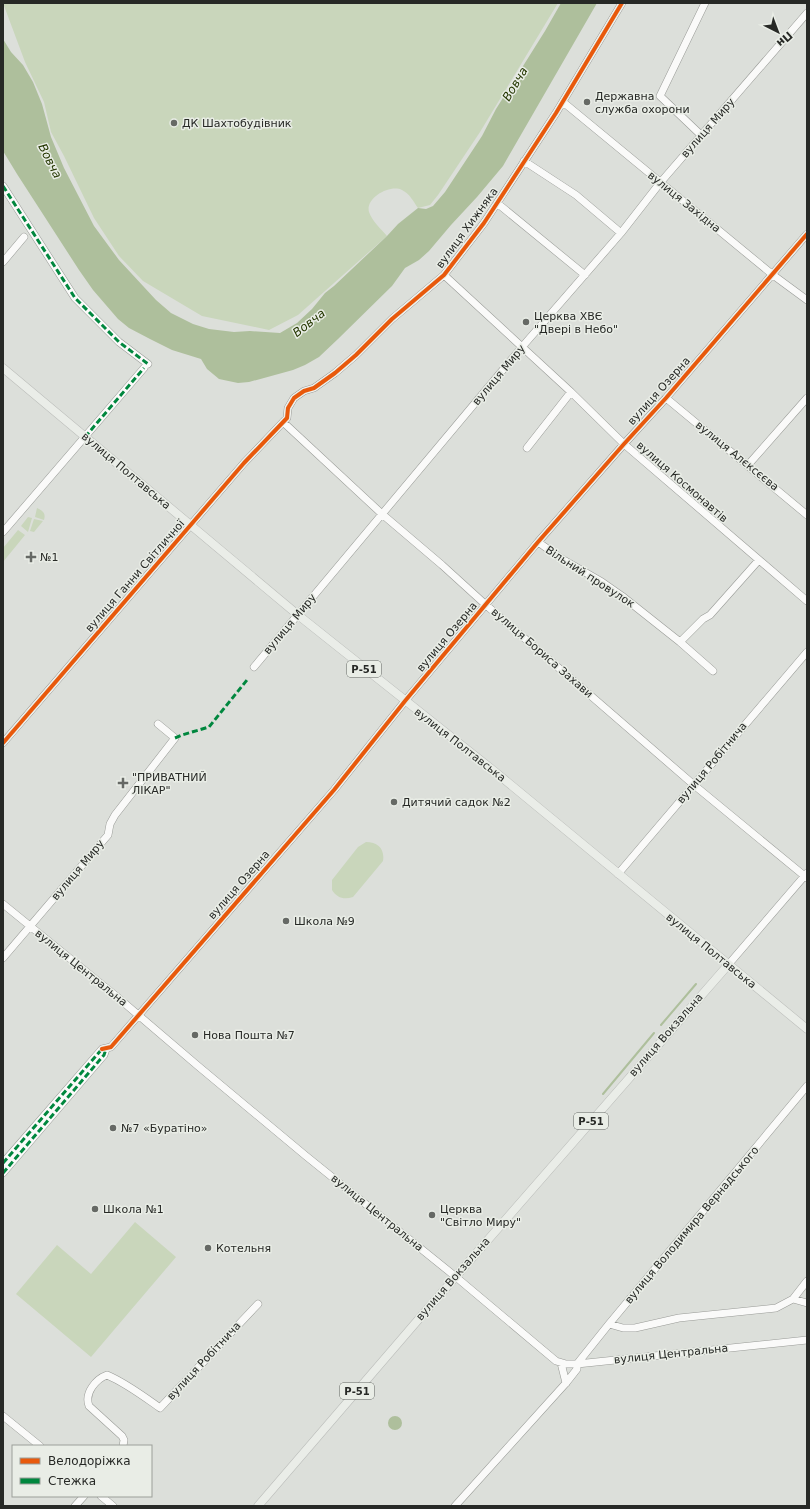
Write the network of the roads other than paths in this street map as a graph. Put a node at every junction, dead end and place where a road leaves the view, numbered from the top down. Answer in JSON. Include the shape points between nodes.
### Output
{"nodes":[{"id":1,"x":622,"y":3,"type":"edge"},
{"id":2,"x":706,"y":3,"type":"edge"},
{"id":3,"x":807,"y":12,"type":"edge"},
{"id":4,"x":563,"y":102,"type":"junction"},
{"id":5,"x":702,"y":136,"type":"junction"},
{"id":6,"x":524,"y":161,"type":"junction"},
{"id":7,"x":660,"y":182,"type":"junction"},
{"id":8,"x":3,"y":186,"type":"edge"},
{"id":9,"x":497,"y":203,"type":"junction"},
{"id":10,"x":621,"y":233,"type":"junction"},
{"id":11,"x":807,"y":234,"type":"edge"},
{"id":12,"x":24,"y":237,"type":"dead end"},
{"id":13,"x":3,"y":262,"type":"edge"},
{"id":14,"x":444,"y":275,"type":"junction"},
{"id":15,"x":585,"y":275,"type":"junction"},
{"id":16,"x":773,"y":275,"type":"junction"},
{"id":17,"x":807,"y":300,"type":"edge"},
{"id":18,"x":522,"y":347,"type":"junction"},
{"id":19,"x":3,"y":368,"type":"edge"},
{"id":20,"x":571,"y":392,"type":"junction"},
{"id":21,"x":666,"y":398,"type":"junction"},
{"id":22,"x":807,"y":398,"type":"edge"},
{"id":23,"x":283,"y":422,"type":"junction"},
{"id":24,"x":85,"y":437,"type":"junction"},
{"id":25,"x":624,"y":444,"type":"junction"},
{"id":26,"x":527,"y":448,"type":"dead end"},
{"id":27,"x":748,"y":465,"type":"junction"},
{"id":28,"x":382,"y":514,"type":"junction"},
{"id":29,"x":807,"y":515,"type":"edge"},
{"id":30,"x":191,"y":526,"type":"junction"},
{"id":31,"x":3,"y":532,"type":"edge"},
{"id":32,"x":538,"y":542,"type":"junction"},
{"id":33,"x":758,"y":561,"type":"junction"},
{"id":34,"x":807,"y":601,"type":"edge"},
{"id":35,"x":486,"y":605,"type":"junction"},
{"id":36,"x":298,"y":615,"type":"junction"},
{"id":37,"x":680,"y":642,"type":"junction"},
{"id":38,"x":807,"y":652,"type":"edge"},
{"id":39,"x":254,"y":667,"type":"dead end"},
{"id":40,"x":712,"y":672,"type":"dead end"},
{"id":41,"x":405,"y":701,"type":"junction"},
{"id":42,"x":158,"y":724,"type":"dead end"},
{"id":43,"x":3,"y":743,"type":"edge"},
{"id":44,"x":694,"y":785,"type":"junction"},
{"id":45,"x":618,"y":874,"type":"junction"},
{"id":46,"x":806,"y":876,"type":"edge"},
{"id":47,"x":3,"y":904,"type":"edge"},
{"id":48,"x":30,"y":926,"type":"junction"},
{"id":49,"x":3,"y":958,"type":"edge"},
{"id":50,"x":728,"y":966,"type":"junction"},
{"id":51,"x":138,"y":1015,"type":"junction"},
{"id":52,"x":807,"y":1029,"type":"edge"},
{"id":53,"x":104,"y":1049,"type":"junction"},
{"id":54,"x":807,"y":1086,"type":"edge"},
{"id":55,"x":3,"y":1163,"type":"edge"},
{"id":56,"x":3,"y":1173,"type":"edge"},
{"id":57,"x":456,"y":1277,"type":"junction"},
{"id":58,"x":807,"y":1281,"type":"edge"},
{"id":59,"x":793,"y":1300,"type":"junction"},
{"id":60,"x":807,"y":1303,"type":"edge"},
{"id":61,"x":258,"y":1304,"type":"dead end"},
{"id":62,"x":609,"y":1324,"type":"junction"},
{"id":63,"x":807,"y":1340,"type":"edge"},
{"id":64,"x":561,"y":1363,"type":"junction"},
{"id":65,"x":577,"y":1364,"type":"junction"},
{"id":66,"x":566,"y":1383,"type":"junction"},
{"id":67,"x":3,"y":1416,"type":"edge"},
{"id":68,"x":39,"y":1445,"type":"edge"},
{"id":69,"x":123,"y":1445,"type":"edge"},
{"id":70,"x":83,"y":1497,"type":"edge"},
{"id":71,"x":102,"y":1497,"type":"edge"},
{"id":72,"x":75,"y":1506,"type":"edge"},
{"id":73,"x":112,"y":1506,"type":"edge"},
{"id":74,"x":258,"y":1506,"type":"edge"},
{"id":75,"x":455,"y":1506,"type":"edge"}],
"edges":[{"from":1,"to":4,"type":"street","name":"вулиця Хижняка"},
{"from":2,"to":5,"type":"street","via":[[660,96]]},
{"from":3,"to":5,"type":"street","name":"вулиця Миру"},
{"from":4,"to":6,"type":"street","name":"вулиця Хижняка"},
{"from":4,"to":7,"type":"street","name":"вулиця Західна"},
{"from":5,"to":7,"type":"street","name":"вулиця Миру"},
{"from":6,"to":9,"type":"street","name":"вулиця Хижняка"},
{"from":6,"to":10,"type":"street","via":[[576,195]]},
{"from":7,"to":10,"type":"street","name":"вулиця Миру"},
{"from":7,"to":16,"type":"street","name":"вулиця Західна"},
{"from":8,"to":24,"type":"street","via":[[75,298],[118,342],[146,366]]},
{"from":9,"to":14,"type":"street","name":"вулиця Хижняка"},
{"from":9,"to":15,"type":"street"},
{"from":10,"to":15,"type":"street","name":"вулиця Миру"},
{"from":11,"to":16,"type":"street","name":"вулиця Озерна"},
{"from":12,"to":13,"type":"street"},
{"from":14,"to":18,"type":"street","name":"вулиця Космонавтів"},
{"from":14,"to":23,"type":"street","name":"вулиця Хижняка","via":[[392,319],[356,356],[314,388],[294,398]]},
{"from":15,"to":18,"type":"street","name":"вулиця Миру"},
{"from":16,"to":17,"type":"street","name":"вулиця Західна"},
{"from":16,"to":21,"type":"street","name":"вулиця Озерна"},
{"from":18,"to":20,"type":"street","name":"вулиця Космонавтів"},
{"from":18,"to":28,"type":"street","name":"вулиця Миру"},
{"from":19,"to":24,"type":"main road","name":"вулиця Полтавська","number":"Р-51"},
{"from":20,"to":25,"type":"street","name":"вулиця Космонавтів"},
{"from":20,"to":26,"type":"street"},
{"from":21,"to":25,"type":"street","name":"вулиця Озерна"},
{"from":21,"to":27,"type":"street","name":"вулиця Алєксєєва"},
{"from":22,"to":27,"type":"street"},
{"from":23,"to":28,"type":"street","name":"вулиця Бориса Захави"},
{"from":23,"to":30,"type":"street","name":"вулиця Ганни Світличної","via":[[244,463]]},
{"from":24,"to":30,"type":"main road","name":"вулиця Полтавська","number":"Р-51"},
{"from":24,"to":31,"type":"street"},
{"from":25,"to":32,"type":"street","name":"вулиця Озерна"},
{"from":25,"to":33,"type":"street","name":"вулиця Космонавтів"},
{"from":27,"to":29,"type":"street","name":"вулиця Алєксєєва"},
{"from":28,"to":35,"type":"street","name":"вулиця Бориса Захави"},
{"from":28,"to":36,"type":"street","name":"вулиця Миру"},
{"from":30,"to":36,"type":"main road","name":"вулиця Полтавська","number":"Р-51"},
{"from":30,"to":43,"type":"street","name":"вулиця Ганни Світличної"},
{"from":32,"to":35,"type":"street","name":"вулиця Озерна"},
{"from":32,"to":37,"type":"street","name":"Вільний провулок","via":[[617,592]]},
{"from":33,"to":34,"type":"street","name":"вулиця Космонавтів"},
{"from":33,"to":37,"type":"street","via":[[710,615]]},
{"from":35,"to":41,"type":"street","name":"вулиця Озерна"},
{"from":35,"to":44,"type":"street","name":"вулиця Бориса Захави"},
{"from":36,"to":39,"type":"street","name":"вулиця Миру"},
{"from":36,"to":41,"type":"main road","name":"вулиця Полтавська","number":"Р-51"},
{"from":37,"to":40,"type":"street","name":"Вільний провулок"},
{"from":38,"to":44,"type":"street","name":"вулиця Робітнича"},
{"from":41,"to":45,"type":"main road","name":"вулиця Полтавська","number":"Р-51"},
{"from":41,"to":51,"type":"street","name":"вулиця Озерна","via":[[334,790]]},
{"from":42,"to":48,"type":"street","name":"вулиця Миру","via":[[175,738],[115,816],[108,835]]},
{"from":44,"to":45,"type":"street","name":"вулиця Робітнича"},
{"from":44,"to":46,"type":"street","name":"вулиця Бориса Захави"},
{"from":45,"to":50,"type":"main road","name":"вулиця Полтавська","number":"Р-51"},
{"from":46,"to":50,"type":"street","name":"вулиця Вокзальна"},
{"from":47,"to":48,"type":"street","name":"вулиця Центральна"},
{"from":48,"to":49,"type":"street","name":"вулиця Миру"},
{"from":48,"to":51,"type":"street","name":"вулиця Центральна"},
{"from":50,"to":52,"type":"main road","name":"вулиця Полтавська"},
{"from":50,"to":57,"type":"main road","name":"вулиця Вокзальна","number":"Р-51"},
{"from":51,"to":53,"type":"street","name":"вулиця Озерна","via":[[111,1047]]},
{"from":51,"to":57,"type":"street","name":"вулиця Центральна"},
{"from":53,"to":55,"type":"street","name":"вулиця Озерна"},
{"from":53,"to":56,"type":"street","name":"вулиця Озерна","via":[[104,1055]]},
{"from":54,"to":62,"type":"street","name":"вулиця Володимира Вернадського"},
{"from":57,"to":64,"type":"street","name":"вулиця Центральна","via":[[546,1354]]},
{"from":57,"to":74,"type":"main road","name":"вулиця Вокзальна","number":"Р-51"},
{"from":58,"to":59,"type":"street"},
{"from":59,"to":60,"type":"street"},
{"from":59,"to":62,"type":"street","via":[[776,1308],[679,1318],[635,1328]]},
{"from":61,"to":69,"type":"street","name":"вулиця Робітнича","via":[[160,1408],[112,1377],[102,1377],[88,1393],[87,1400],[89,1406],[122,1436]]},
{"from":62,"to":65,"type":"street","name":"вулиця Володимира Вернадського"},
{"from":63,"to":65,"type":"street","name":"вулиця Центральна"},
{"from":64,"to":65,"type":"street","name":"вулиця Центральна"},
{"from":64,"to":66,"type":"street"},
{"from":65,"to":66,"type":"street","name":"вулиця Володимира Вернадського","via":[[577,1369]]},
{"from":66,"to":75,"type":"street","name":"вулиця Володимира Вернадського"},
{"from":67,"to":68,"type":"street"},
{"from":70,"to":72,"type":"street"},
{"from":71,"to":73,"type":"street"}]}
